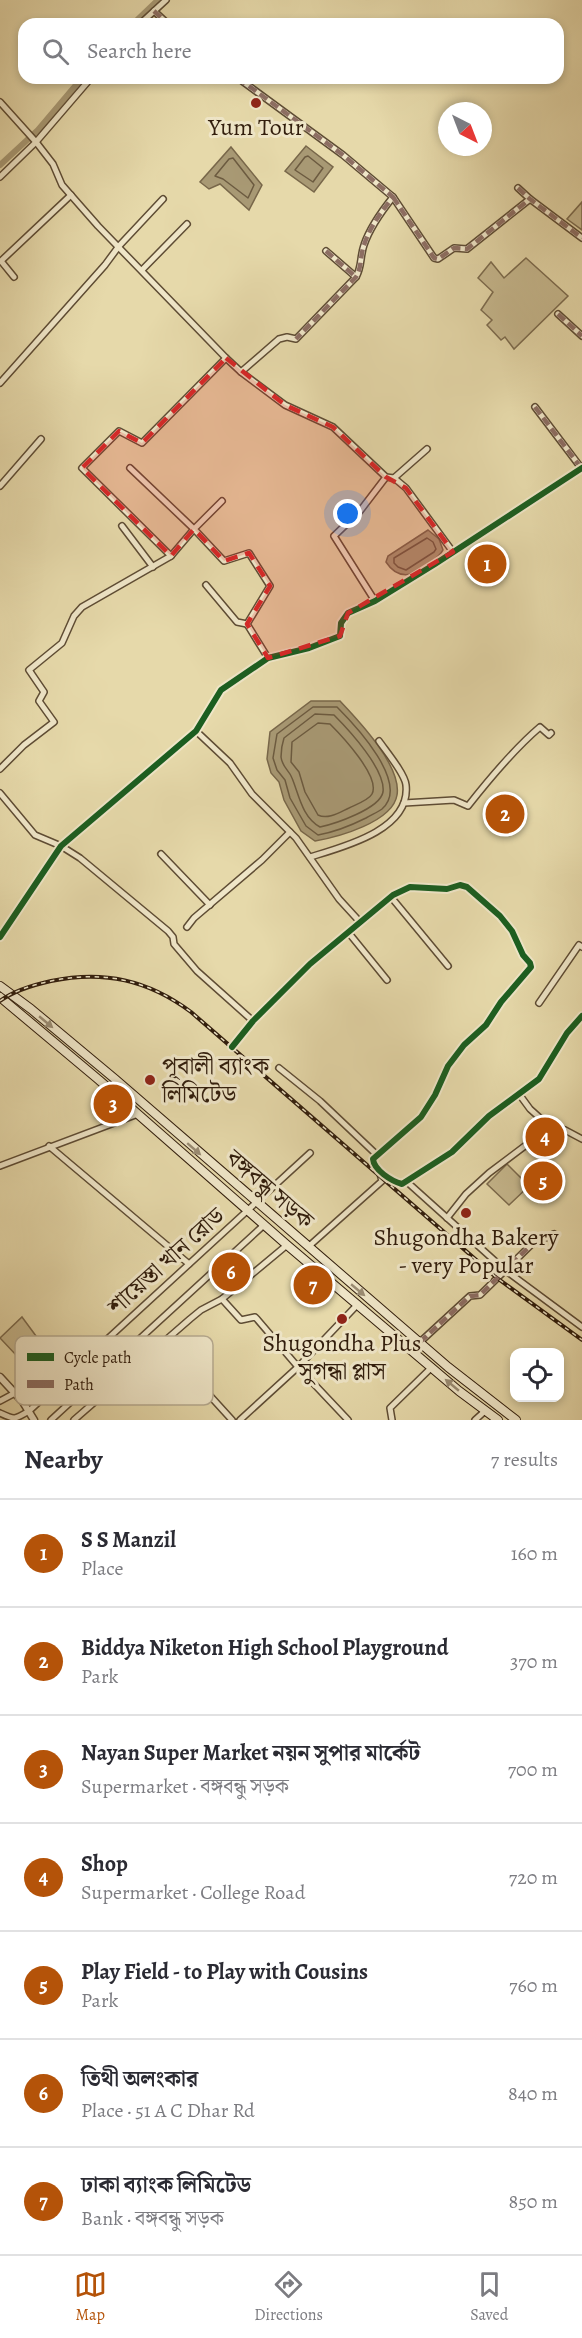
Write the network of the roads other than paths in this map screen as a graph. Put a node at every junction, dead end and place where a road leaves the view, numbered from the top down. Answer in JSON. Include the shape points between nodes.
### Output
{"nodes":[{"id":1,"x":166,"y":0,"type":"edge"},
{"id":2,"x":153,"y":11,"type":"junction"},
{"id":3,"x":146,"y":18,"type":"edge"},
{"id":4,"x":161,"y":18,"type":"edge"},
{"id":5,"x":86,"y":84,"type":"edge"},
{"id":6,"x":246,"y":84,"type":"edge"},
{"id":7,"x":0,"y":102,"type":"edge"},
{"id":8,"x":36,"y":142,"type":"junction"},
{"id":9,"x":0,"y":177,"type":"edge"},
{"id":10,"x":518,"y":188,"type":"dead end"},
{"id":11,"x":71,"y":195,"type":"junction"},
{"id":12,"x":393,"y":197,"type":"junction"},
{"id":13,"x":163,"y":199,"type":"dead end"},
{"id":14,"x":530,"y":199,"type":"junction"},
{"id":15,"x":187,"y":224,"type":"dead end"},
{"id":16,"x":582,"y":238,"type":"edge"},
{"id":17,"x":119,"y":246,"type":"junction"},
{"id":18,"x":326,"y":251,"type":"dead end"},
{"id":19,"x":1,"y":260,"type":"edge"},
{"id":20,"x":142,"y":270,"type":"junction"},
{"id":21,"x":14,"y":277,"type":"dead end"},
{"id":22,"x":356,"y":277,"type":"junction"},
{"id":23,"x":558,"y":314,"type":"dead end"},
{"id":24,"x":582,"y":336,"type":"edge"},
{"id":25,"x":226,"y":358,"type":"junction"},
{"id":26,"x":241,"y":372,"type":"junction"},
{"id":27,"x":0,"y":383,"type":"edge"},
{"id":28,"x":535,"y":407,"type":"dead end"},
{"id":29,"x":41,"y":439,"type":"dead end"},
{"id":30,"x":427,"y":449,"type":"dead end"},
{"id":31,"x":129,"y":468,"type":"dead end"},
{"id":32,"x":582,"y":468,"type":"edge"},
{"id":33,"x":386,"y":477,"type":"junction"},
{"id":34,"x":394,"y":478,"type":"junction"},
{"id":35,"x":0,"y":486,"type":"edge"},
{"id":36,"x":222,"y":501,"type":"dead end"},
{"id":37,"x":122,"y":526,"type":"dead end"},
{"id":38,"x":194,"y":529,"type":"junction"},
{"id":39,"x":453,"y":552,"type":"junction"},
{"id":40,"x":171,"y":556,"type":"junction"},
{"id":41,"x":153,"y":567,"type":"junction"},
{"id":42,"x":206,"y":585,"type":"dead end"},
{"id":43,"x":375,"y":601,"type":"junction"},
{"id":44,"x":247,"y":624,"type":"junction"},
{"id":45,"x":268,"y":658,"type":"junction"},
{"id":46,"x":196,"y":731,"type":"junction"},
{"id":47,"x":551,"y":733,"type":"dead end"},
{"id":48,"x":379,"y":741,"type":"dead end"},
{"id":49,"x":0,"y":769,"type":"edge"},
{"id":50,"x":0,"y":794,"type":"edge"},
{"id":51,"x":404,"y":803,"type":"junction"},
{"id":52,"x":290,"y":832,"type":"junction"},
{"id":53,"x":61,"y":846,"type":"junction"},
{"id":54,"x":160,"y":854,"type":"dead end"},
{"id":55,"x":310,"y":857,"type":"junction"},
{"id":56,"x":391,"y":897,"type":"junction"},
{"id":57,"x":210,"y":905,"type":"junction"},
{"id":58,"x":360,"y":922,"type":"junction"},
{"id":59,"x":187,"y":927,"type":"dead end"},
{"id":60,"x":348,"y":932,"type":"junction"},
{"id":61,"x":0,"y":937,"type":"edge"},
{"id":62,"x":582,"y":937,"type":"edge"},
{"id":63,"x":581,"y":946,"type":"edge"},
{"id":64,"x":448,"y":966,"type":"dead end"},
{"id":65,"x":387,"y":980,"type":"dead end"},
{"id":66,"x":0,"y":986,"type":"edge"},
{"id":67,"x":0,"y":997,"type":"edge"},
{"id":68,"x":539,"y":1003,"type":"dead end"},
{"id":69,"x":582,"y":1016,"type":"edge"},
{"id":70,"x":253,"y":1021,"type":"junction"},
{"id":71,"x":232,"y":1047,"type":"dead end"},
{"id":72,"x":279,"y":1068,"type":"dead end"},
{"id":73,"x":519,"y":1094,"type":"junction"},
{"id":74,"x":138,"y":1114,"type":"junction"},
{"id":75,"x":550,"y":1127,"type":"junction"},
{"id":76,"x":582,"y":1139,"type":"edge"},
{"id":77,"x":49,"y":1146,"type":"junction"},
{"id":78,"x":310,"y":1153,"type":"dead end"},
{"id":79,"x":377,"y":1155,"type":"junction"},
{"id":80,"x":0,"y":1166,"type":"edge"},
{"id":81,"x":379,"y":1168,"type":"junction"},
{"id":82,"x":406,"y":1181,"type":"junction"},
{"id":83,"x":256,"y":1203,"type":"junction"},
{"id":84,"x":248,"y":1211,"type":"junction"},
{"id":85,"x":447,"y":1218,"type":"junction"},
{"id":86,"x":264,"y":1226,"type":"junction"},
{"id":87,"x":554,"y":1234,"type":"dead end"},
{"id":88,"x":287,"y":1245,"type":"junction"},
{"id":89,"x":308,"y":1247,"type":"junction"},
{"id":90,"x":189,"y":1264,"type":"junction"},
{"id":91,"x":505,"y":1270,"type":"junction"},
{"id":92,"x":222,"y":1299,"type":"junction"},
{"id":93,"x":358,"y":1304,"type":"junction"},
{"id":94,"x":582,"y":1327,"type":"edge"},
{"id":95,"x":110,"y":1336,"type":"edge"},
{"id":96,"x":143,"y":1336,"type":"edge"},
{"id":97,"x":170,"y":1336,"type":"edge"},
{"id":98,"x":420,"y":1342,"type":"junction"},
{"id":99,"x":297,"y":1367,"type":"junction"},
{"id":100,"x":432,"y":1367,"type":"junction"},
{"id":101,"x":0,"y":1377,"type":"edge"},
{"id":102,"x":15,"y":1393,"type":"joint"},
{"id":103,"x":0,"y":1401,"type":"edge"},
{"id":104,"x":213,"y":1402,"type":"edge"},
{"id":105,"x":24,"y":1405,"type":"edge"},
{"id":106,"x":35,"y":1405,"type":"edge"},
{"id":107,"x":67,"y":1405,"type":"edge"},
{"id":108,"x":91,"y":1405,"type":"edge"},
{"id":109,"x":28,"y":1411,"type":"junction"},
{"id":110,"x":485,"y":1411,"type":"junction"},
{"id":111,"x":0,"y":1413,"type":"edge"},
{"id":112,"x":228,"y":1419,"type":"edge"},
{"id":113,"x":34,"y":1420,"type":"edge"},
{"id":114,"x":51,"y":1420,"type":"edge"},
{"id":115,"x":74,"y":1420,"type":"edge"},
{"id":116,"x":240,"y":1420,"type":"edge"},
{"id":117,"x":348,"y":1420,"type":"edge"},
{"id":118,"x":392,"y":1420,"type":"edge"},
{"id":119,"x":475,"y":1420,"type":"edge"},
{"id":120,"x":498,"y":1420,"type":"edge"},
{"id":121,"x":516,"y":1420,"type":"edge"}],
"edges":[{"from":1,"to":2,"type":"street"},
{"from":2,"to":3,"type":"street"},
{"from":2,"to":4,"type":"street"},
{"from":5,"to":8,"type":"street"},
{"from":6,"to":12,"type":"street"},
{"from":7,"to":8,"type":"street"},
{"from":8,"to":9,"type":"street"},
{"from":8,"to":11,"type":"street"},
{"from":10,"to":14,"type":"street"},
{"from":11,"to":17,"type":"street"},
{"from":11,"to":19,"type":"street"},
{"from":12,"to":14,"type":"street","via":[[438,259],[454,248],[467,249]]},
{"from":12,"to":22,"type":"street","via":[[374,222],[362,248]]},
{"from":13,"to":17,"type":"street"},
{"from":14,"to":16,"type":"street"},
{"from":15,"to":20,"type":"street"},
{"from":17,"to":20,"type":"street"},
{"from":17,"to":27,"type":"street"},
{"from":18,"to":22,"type":"street"},
{"from":19,"to":21,"type":"street"},
{"from":20,"to":25,"type":"street"},
{"from":22,"to":26,"type":"street","via":[[296,339],[279,339]]},
{"from":23,"to":24,"type":"street"},
{"from":25,"to":26,"type":"street"},
{"from":25,"to":40,"type":"street","via":[[142,443],[119,431],[82,468]]},
{"from":26,"to":33,"type":"street","via":[[285,405],[333,427]]},
{"from":28,"to":32,"type":"street"},
{"from":29,"to":35,"type":"street"},
{"from":30,"to":34,"type":"street"},
{"from":31,"to":38,"type":"street"},
{"from":32,"to":39,"type":"street"},
{"from":33,"to":34,"type":"street"},
{"from":33,"to":43,"type":"street","via":[[334,536]]},
{"from":34,"to":39,"type":"street","via":[[406,488]]},
{"from":36,"to":38,"type":"street"},
{"from":37,"to":41,"type":"street"},
{"from":38,"to":40,"type":"street"},
{"from":38,"to":44,"type":"street","via":[[224,561],[249,553],[270,586]]},
{"from":39,"to":43,"type":"street"},
{"from":40,"to":41,"type":"street"},
{"from":41,"to":49,"type":"street","via":[[82,607],[62,643],[29,670],[44,692],[39,700],[54,723]]},
{"from":42,"to":44,"type":"street","via":[[237,622]]},
{"from":43,"to":45,"type":"street","via":[[348,613],[341,623],[340,636]]},
{"from":44,"to":45,"type":"street"},
{"from":45,"to":46,"type":"street","via":[[222,690]]},
{"from":46,"to":52,"type":"street","via":[[230,763],[252,794]]},
{"from":46,"to":53,"type":"street"},
{"from":47,"to":51,"type":"street","via":[[540,727],[528,737],[468,806],[454,800]]},
{"from":48,"to":51,"type":"street","via":[[406,783]]},
{"from":50,"to":53,"type":"street","via":[[35,835]]},
{"from":51,"to":55,"type":"street","via":[[390,822],[368,837]]},
{"from":52,"to":55,"type":"street"},
{"from":52,"to":57,"type":"street"},
{"from":53,"to":61,"type":"street"},
{"from":53,"to":70,"type":"street","via":[[168,931],[197,971]]},
{"from":54,"to":57,"type":"street"},
{"from":55,"to":58,"type":"street"},
{"from":56,"to":58,"type":"street"},
{"from":56,"to":64,"type":"street"},
{"from":56,"to":79,"type":"street","via":[[411,887],[467,887],[512,931],[531,967],[448,1066],[421,1117]]},
{"from":57,"to":59,"type":"street"},
{"from":58,"to":60,"type":"street"},
{"from":60,"to":65,"type":"street"},
{"from":60,"to":70,"type":"street"},
{"from":62,"to":63,"type":"street"},
{"from":63,"to":68,"type":"street"},
{"from":66,"to":83,"type":"main road","name":"বঙ্গবন্ধু সড়ক","one_way":true,"via":[[65,1037]]},
{"from":67,"to":74,"type":"main road","name":"বঙ্গবন্ধু সড়ক"},
{"from":69,"to":73,"type":"street","via":[[538,1079]]},
{"from":70,"to":71,"type":"street"},
{"from":72,"to":79,"type":"street"},
{"from":73,"to":75,"type":"street"},
{"from":73,"to":82,"type":"street","via":[[489,1116],[452,1152]]},
{"from":74,"to":77,"type":"street"},
{"from":74,"to":84,"type":"main road","name":"বঙ্গবন্ধু সড়ক"},
{"from":75,"to":76,"type":"street"},
{"from":75,"to":85,"type":"street","via":[[489,1173]]},
{"from":77,"to":80,"type":"street"},
{"from":77,"to":90,"type":"street"},
{"from":78,"to":83,"type":"street","name":"শায়েস্তা খান রোড"},
{"from":79,"to":81,"type":"street","via":[[372,1161]]},
{"from":81,"to":82,"type":"street","via":[[391,1180],[402,1184]]},
{"from":81,"to":89,"type":"street","via":[[382,1180]]},
{"from":82,"to":85,"type":"street"},
{"from":83,"to":84,"type":"street","name":"শায়েস্তা খান রোড"},
{"from":83,"to":89,"type":"main road","name":"বঙ্গবন্ধু সড়ক"},
{"from":84,"to":86,"type":"main road","name":"বঙ্গবন্ধু সড়ক"},
{"from":84,"to":90,"type":"street","name":"শায়েস্তা খান রোড"},
{"from":85,"to":91,"type":"street"},
{"from":86,"to":88,"type":"main road","name":"বঙ্গবন্ধু সড়ক"},
{"from":86,"to":96,"type":"street"},
{"from":87,"to":91,"type":"street","via":[[532,1244]]},
{"from":88,"to":92,"type":"street"},
{"from":88,"to":93,"type":"main road","name":"বঙ্গবন্ধু সড়ক"},
{"from":89,"to":98,"type":"main road","name":"বঙ্গবন্ধু সড়ক","one_way":true},
{"from":90,"to":95,"type":"street","name":"শায়েস্তা খান রোড"},
{"from":91,"to":94,"type":"street"},
{"from":91,"to":98,"type":"street"},
{"from":92,"to":97,"type":"street","via":[[201,1310]]},
{"from":92,"to":99,"type":"street","via":[[241,1320],[255,1317]]},
{"from":93,"to":99,"type":"street"},
{"from":93,"to":100,"type":"main road","name":"বঙ্গবন্ধু সড়ক"},
{"from":98,"to":121,"type":"main road","name":"বঙ্গবন্ধু সড়ক"},
{"from":99,"to":116,"type":"street"},
{"from":99,"to":117,"type":"street"},
{"from":110,"to":100,"type":"main road","name":"বঙ্গবন্ধু সড়ক","one_way":true},
{"from":100,"to":118,"type":"street","via":[[390,1408]]},
{"from":101,"to":102,"type":"street"},
{"from":102,"to":103,"type":"street"},
{"from":104,"to":112,"type":"street"},
{"from":105,"to":109,"type":"street"},
{"from":106,"to":109,"type":"street","name":"শায়েস্তা খান রোড"},
{"from":107,"to":114,"type":"street"},
{"from":108,"to":115,"type":"street"},
{"from":109,"to":111,"type":"street","via":[[15,1420]]},
{"from":109,"to":113,"type":"street"},
{"from":110,"to":119,"type":"street"},
{"from":110,"to":120,"type":"main road","name":"বঙ্গবন্ধু সড়ক"}]}
